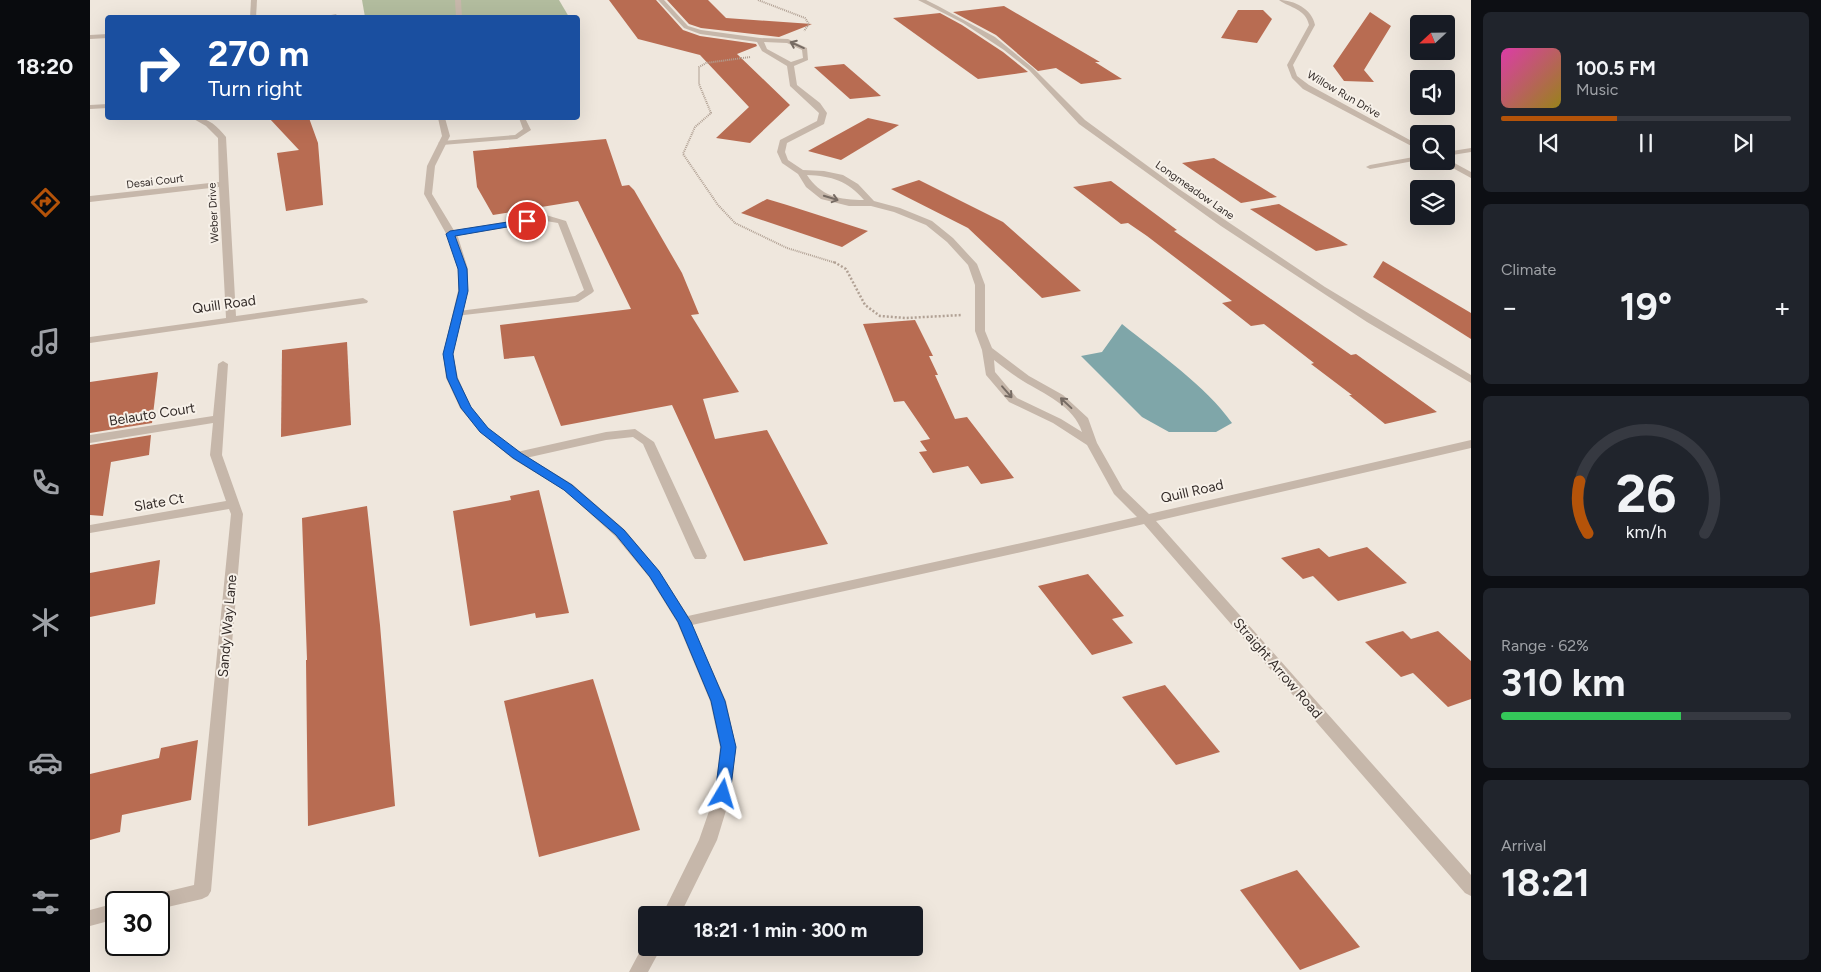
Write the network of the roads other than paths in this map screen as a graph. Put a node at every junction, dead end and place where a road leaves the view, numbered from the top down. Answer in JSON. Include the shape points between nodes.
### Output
{"nodes":[{"id":1,"x":254,"y":0,"type":"edge"},
{"id":2,"x":458,"y":0,"type":"edge"},
{"id":3,"x":661,"y":0,"type":"edge"},
{"id":4,"x":921,"y":0,"type":"edge"},
{"id":5,"x":1282,"y":0,"type":"edge"},
{"id":6,"x":253,"y":15,"type":"edge"},
{"id":7,"x":459,"y":15,"type":"edge"},
{"id":8,"x":105,"y":36,"type":"edge"},
{"id":9,"x":90,"y":37,"type":"edge"},
{"id":10,"x":760,"y":40,"type":"junction"},
{"id":11,"x":790,"y":65,"type":"junction"},
{"id":12,"x":105,"y":106,"type":"edge"},
{"id":13,"x":90,"y":107,"type":"edge"},
{"id":14,"x":201,"y":120,"type":"edge"},
{"id":15,"x":441,"y":120,"type":"edge"},
{"id":16,"x":523,"y":120,"type":"edge"},
{"id":17,"x":442,"y":143,"type":"junction"},
{"id":18,"x":1410,"y":143,"type":"edge"},
{"id":19,"x":1471,"y":150,"type":"edge"},
{"id":20,"x":1455,"y":153,"type":"edge"},
{"id":21,"x":1410,"y":159,"type":"edge"},
{"id":22,"x":1370,"y":166,"type":"dead end"},
{"id":23,"x":1455,"y":167,"type":"edge"},
{"id":24,"x":800,"y":172,"type":"junction"},
{"id":25,"x":1471,"y":176,"type":"edge"},
{"id":26,"x":223,"y":184,"type":"junction"},
{"id":27,"x":90,"y":199,"type":"edge"},
{"id":28,"x":871,"y":203,"type":"junction"},
{"id":29,"x":450,"y":234,"type":"junction"},
{"id":30,"x":363,"y":301,"type":"dead end"},
{"id":31,"x":459,"y":314,"type":"junction"},
{"id":32,"x":231,"y":320,"type":"junction"},
{"id":33,"x":90,"y":340,"type":"edge"},
{"id":34,"x":987,"y":350,"type":"junction"},
{"id":35,"x":223,"y":364,"type":"dead end"},
{"id":36,"x":1471,"y":380,"type":"edge"},
{"id":37,"x":219,"y":419,"type":"junction"},
{"id":38,"x":90,"y":439,"type":"edge"},
{"id":39,"x":1091,"y":443,"type":"junction"},
{"id":40,"x":1471,"y":444,"type":"edge"},
{"id":41,"x":517,"y":456,"type":"junction"},
{"id":42,"x":233,"y":504,"type":"junction"},
{"id":43,"x":1146,"y":518,"type":"junction"},
{"id":44,"x":90,"y":529,"type":"edge"},
{"id":45,"x":700,"y":556,"type":"dead end"},
{"id":46,"x":684,"y":622,"type":"junction"},
{"id":47,"x":1471,"y":888,"type":"edge"},
{"id":48,"x":170,"y":898,"type":"edge"},
{"id":49,"x":675,"y":906,"type":"edge"},
{"id":50,"x":105,"y":914,"type":"edge"},
{"id":51,"x":90,"y":918,"type":"edge"},
{"id":52,"x":647,"y":956,"type":"edge"},
{"id":53,"x":638,"y":972,"type":"edge"}],
"edges":[{"from":1,"to":6,"type":"street"},
{"from":2,"to":7,"type":"street"},
{"from":3,"to":10,"type":"street","via":[[686,27],[700,32]]},
{"from":4,"to":36,"type":"street","name":"Longmeadow Lane","via":[[969,23],[1012,52],[1082,122],[1261,251]]},
{"from":5,"to":18,"type":"street","name":"Willow Run Drive","via":[[1308,14],[1312,20],[1290,65],[1294,77],[1315,93]]},
{"from":8,"to":9,"type":"street"},
{"from":10,"to":11,"type":"street","via":[[764,50]]},
{"from":11,"to":10,"type":"street","one_way":true,"via":[[806,59],[805,49],[788,41]]},
{"from":11,"to":24,"type":"street","name":"Straight Arrow Road","via":[[794,86],[822,113],[821,122],[783,142],[781,152],[785,161]]},
{"from":12,"to":13,"type":"street"},
{"from":14,"to":26,"type":"street","name":"Weber Drive","via":[[210,124],[222,137]]},
{"from":15,"to":17,"type":"street","via":[[446,136]]},
{"from":16,"to":17,"type":"street","via":[[527,130],[517,137]]},
{"from":17,"to":29,"type":"street","via":[[431,166],[428,194]]},
{"from":19,"to":20,"type":"street"},
{"from":21,"to":22,"type":"street"},
{"from":23,"to":25,"type":"street"},
{"from":24,"to":28,"type":"street","via":[[832,174],[850,180]]},
{"from":24,"to":28,"type":"street","name":"Straight Arrow Road","one_way":true,"via":[[809,185],[824,197],[848,203]]},
{"from":26,"to":27,"type":"street","name":"Desai Court"},
{"from":26,"to":32,"type":"street","name":"Weber Drive"},
{"from":28,"to":34,"type":"street","name":"Straight Arrow Road","via":[[929,223],[972,264],[980,285],[980,331]]},
{"from":29,"to":31,"type":"street","via":[[463,269]]},
{"from":29,"to":31,"type":"street","via":[[546,218],[562,221],[590,291],[578,299]]},
{"from":30,"to":32,"type":"street","name":"Quill Road"},
{"from":31,"to":41,"type":"street","via":[[448,354],[452,378],[466,408],[484,430]]},
{"from":32,"to":33,"type":"street","name":"Quill Road"},
{"from":39,"to":34,"type":"street","name":"Straight Arrow Road","one_way":true,"via":[[1084,420],[1059,396],[1025,378]]},
{"from":34,"to":39,"type":"street","name":"Straight Arrow Road","one_way":true,"via":[[990,373],[1013,400],[1057,421]]},
{"from":35,"to":37,"type":"street","name":"Sandy Way Lane"},
{"from":37,"to":38,"type":"street","name":"Belauto Court"},
{"from":37,"to":42,"type":"street","name":"Sandy Way Lane","via":[[216,455]]},
{"from":39,"to":43,"type":"street","name":"Straight Arrow Road","via":[[1118,491]]},
{"from":40,"to":43,"type":"street","name":"Quill Road"},
{"from":41,"to":45,"type":"street","via":[[606,436],[636,433],[648,442]]},
{"from":41,"to":46,"type":"street","via":[[568,487],[620,533],[654,574]]},
{"from":42,"to":44,"type":"street","name":"Slate Ct"},
{"from":42,"to":48,"type":"street","name":"Sandy Way Lane","via":[[237,514],[202,891]]},
{"from":43,"to":46,"type":"street","name":"Quill Road","via":[[921,572]]},
{"from":43,"to":47,"type":"street","name":"Straight Arrow Road"},
{"from":46,"to":49,"type":"street","via":[[718,701],[728,747],[723,794],[708,840]]},
{"from":50,"to":51,"type":"street"},
{"from":52,"to":53,"type":"street"}]}
